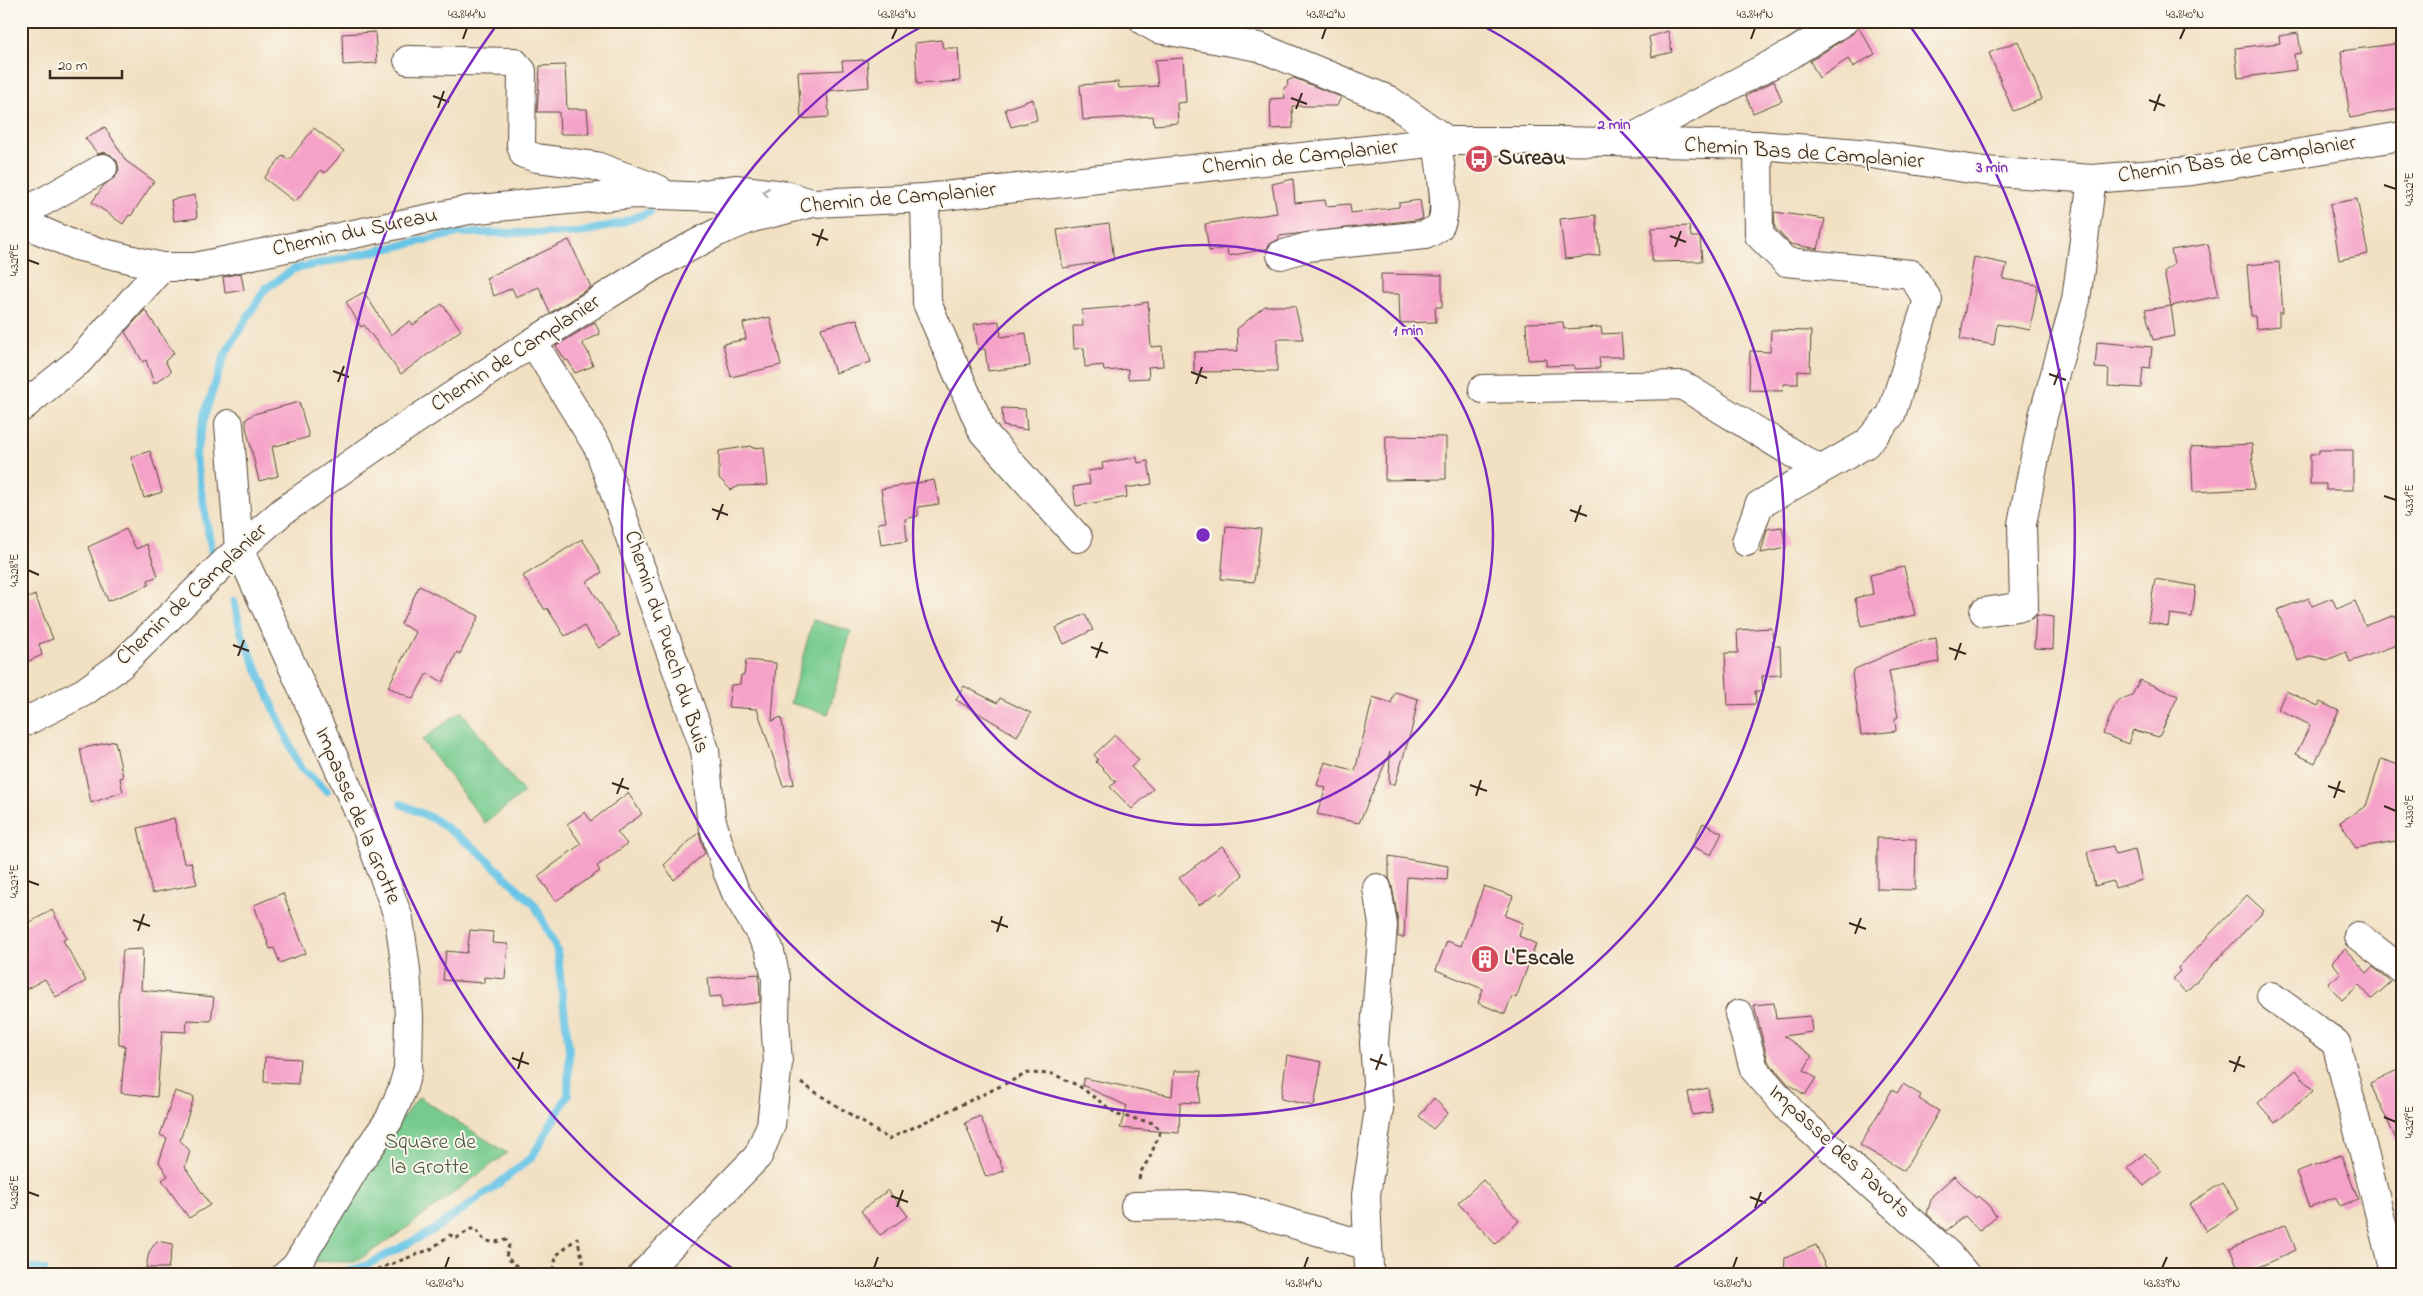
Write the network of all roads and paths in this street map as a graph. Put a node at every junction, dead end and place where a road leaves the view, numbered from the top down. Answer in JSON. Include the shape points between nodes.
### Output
{"nodes":[{"id":1,"x":1144,"y":21,"type":"edge"},
{"id":2,"x":1844,"y":21,"type":"edge"},
{"id":3,"x":408,"y":60,"type":"dead end"},
{"id":4,"x":2402,"y":136,"type":"edge"},
{"id":5,"x":1442,"y":142,"type":"junction"},
{"id":6,"x":1623,"y":142,"type":"junction"},
{"id":7,"x":1758,"y":146,"type":"junction"},
{"id":8,"x":103,"y":168,"type":"dead end"},
{"id":9,"x":2092,"y":179,"type":"junction"},
{"id":10,"x":685,"y":195,"type":"junction"},
{"id":11,"x":925,"y":198,"type":"junction"},
{"id":12,"x":813,"y":203,"type":"junction"},
{"id":13,"x":21,"y":214,"type":"edge"},
{"id":14,"x":752,"y":218,"type":"junction"},
{"id":15,"x":21,"y":222,"type":"edge"},
{"id":16,"x":718,"y":232,"type":"junction"},
{"id":17,"x":1281,"y":255,"type":"dead end"},
{"id":18,"x":162,"y":267,"type":"junction"},
{"id":19,"x":533,"y":342,"type":"junction"},
{"id":20,"x":1483,"y":389,"type":"dead end"},
{"id":21,"x":21,"y":408,"type":"edge"},
{"id":22,"x":229,"y":424,"type":"dead end"},
{"id":23,"x":1820,"y":470,"type":"junction"},
{"id":24,"x":1078,"y":538,"type":"dead end"},
{"id":25,"x":1746,"y":542,"type":"dead end"},
{"id":26,"x":239,"y":548,"type":"junction"},
{"id":27,"x":1984,"y":612,"type":"dead end"},
{"id":28,"x":21,"y":724,"type":"edge"},
{"id":29,"x":1377,"y":888,"type":"dead end"},
{"id":30,"x":2358,"y":936,"type":"dead end"},
{"id":31,"x":2402,"y":970,"type":"edge"},
{"id":32,"x":2271,"y":996,"type":"dead end"},
{"id":33,"x":1739,"y":1014,"type":"dead end"},
{"id":34,"x":778,"y":1063,"type":"junction"},
{"id":35,"x":1135,"y":1206,"type":"joint"},
{"id":36,"x":1368,"y":1246,"type":"junction"},
{"id":37,"x":286,"y":1275,"type":"edge"},
{"id":38,"x":362,"y":1275,"type":"edge"},
{"id":39,"x":528,"y":1275,"type":"edge"},
{"id":40,"x":548,"y":1275,"type":"edge"},
{"id":41,"x":592,"y":1275,"type":"edge"},
{"id":42,"x":642,"y":1275,"type":"edge"},
{"id":43,"x":1371,"y":1275,"type":"edge"},
{"id":44,"x":1966,"y":1275,"type":"edge"},
{"id":45,"x":2396,"y":1275,"type":"edge"}],
"edges":[{"from":1,"to":5,"type":"street","via":[[1158,29],[1259,47],[1389,100]]},
{"from":2,"to":6,"type":"street","name":"Chemin de Camplanier","via":[[1794,53]]},
{"from":3,"to":10,"type":"street","via":[[514,62],[522,71],[524,154],[596,166]]},
{"from":4,"to":9,"type":"street","name":"Chemin Bas de Camplanier","via":[[2192,171]]},
{"from":5,"to":6,"type":"street","name":"Chemin de Camplanier"},
{"from":5,"to":11,"type":"street","name":"Chemin de Camplanier"},
{"from":5,"to":17,"type":"street","via":[[1444,216],[1439,227],[1425,235],[1307,246]]},
{"from":6,"to":7,"type":"street","name":"Chemin Bas de Camplanier"},
{"from":7,"to":9,"type":"street","name":"Chemin Bas de Camplanier","via":[[1871,154],[1984,171]]},
{"from":7,"to":23,"type":"street","via":[[1759,235],[1786,262],[1911,274],[1928,300],[1891,414],[1866,444]]},
{"from":8,"to":13,"type":"street"},
{"from":9,"to":27,"type":"street","via":[[2076,300],[2043,416],[2022,524],[2024,606]]},
{"from":12,"to":10,"type":"street","name":"Chemin du Sureau","one_way":true,"via":[[785,195],[735,189]]},
{"from":10,"to":14,"type":"street","name":"Chemin du Sureau","via":[[715,196]]},
{"from":10,"to":16,"type":"street"},
{"from":10,"to":18,"type":"street","name":"Chemin du Sureau","via":[[634,194],[469,210],[195,267]]},
{"from":11,"to":12,"type":"street","name":"Chemin de Camplanier"},
{"from":11,"to":24,"type":"street","via":[[927,304],[979,424]]},
{"from":12,"to":14,"type":"street","name":"Chemin de Camplanier"},
{"from":14,"to":16,"type":"street","name":"Chemin de Camplanier"},
{"from":15,"to":18,"type":"street","name":"Chemin du Sureau","via":[[76,246]]},
{"from":16,"to":19,"type":"street","name":"Chemin de Camplanier","via":[[654,266]]},
{"from":18,"to":21,"type":"street","via":[[79,361]]},
{"from":19,"to":26,"type":"street","name":"Chemin de Camplanier","via":[[290,506]]},
{"from":19,"to":34,"type":"street","name":"Chemin du Puech du Buis","via":[[599,449],[632,536],[656,616],[688,698],[705,750],[711,818],[718,842],[736,893],[771,955],[776,978]]},
{"from":20,"to":23,"type":"street","via":[[1682,385]]},
{"from":22,"to":26,"type":"street","name":"Impasse de la Grotte"},
{"from":23,"to":25,"type":"street","via":[[1759,505]]},
{"from":26,"to":28,"type":"street","name":"Chemin de Camplanier","via":[[121,665],[84,692]]},
{"from":26,"to":37,"type":"street","name":"Impasse de la Grotte","via":[[367,830],[399,919],[409,1016],[408,1069],[389,1120],[357,1165],[296,1266]]},
{"from":29,"to":36,"type":"street","via":[[1383,925],[1374,1043],[1379,1109],[1366,1195]]},
{"from":30,"to":31,"type":"street"},
{"from":32,"to":45,"type":"street","via":[[2336,1042]]},
{"from":33,"to":44,"type":"street","name":"Impasse des Pavots","via":[[1754,1069],[1793,1114],[1949,1255]]},
{"from":34,"to":35,"type":"path","via":[[795,1079],[889,1139],[1028,1073],[1053,1074],[1079,1086],[1118,1115],[1154,1123],[1160,1132],[1140,1173]]},
{"from":34,"to":42,"type":"street","name":"Chemin du Puech du Buis","via":[[771,1125],[758,1156]]},
{"from":35,"to":36,"type":"street","via":[[1198,1205],[1242,1209]]},
{"from":36,"to":43,"type":"street"},
{"from":38,"to":39,"type":"path","via":[[431,1249],[450,1235],[457,1238],[470,1229],[476,1229],[480,1239],[488,1243],[506,1240],[509,1245],[506,1256]]},
{"from":40,"to":41,"type":"path","via":[[557,1255],[577,1238],[585,1269]]}]}
